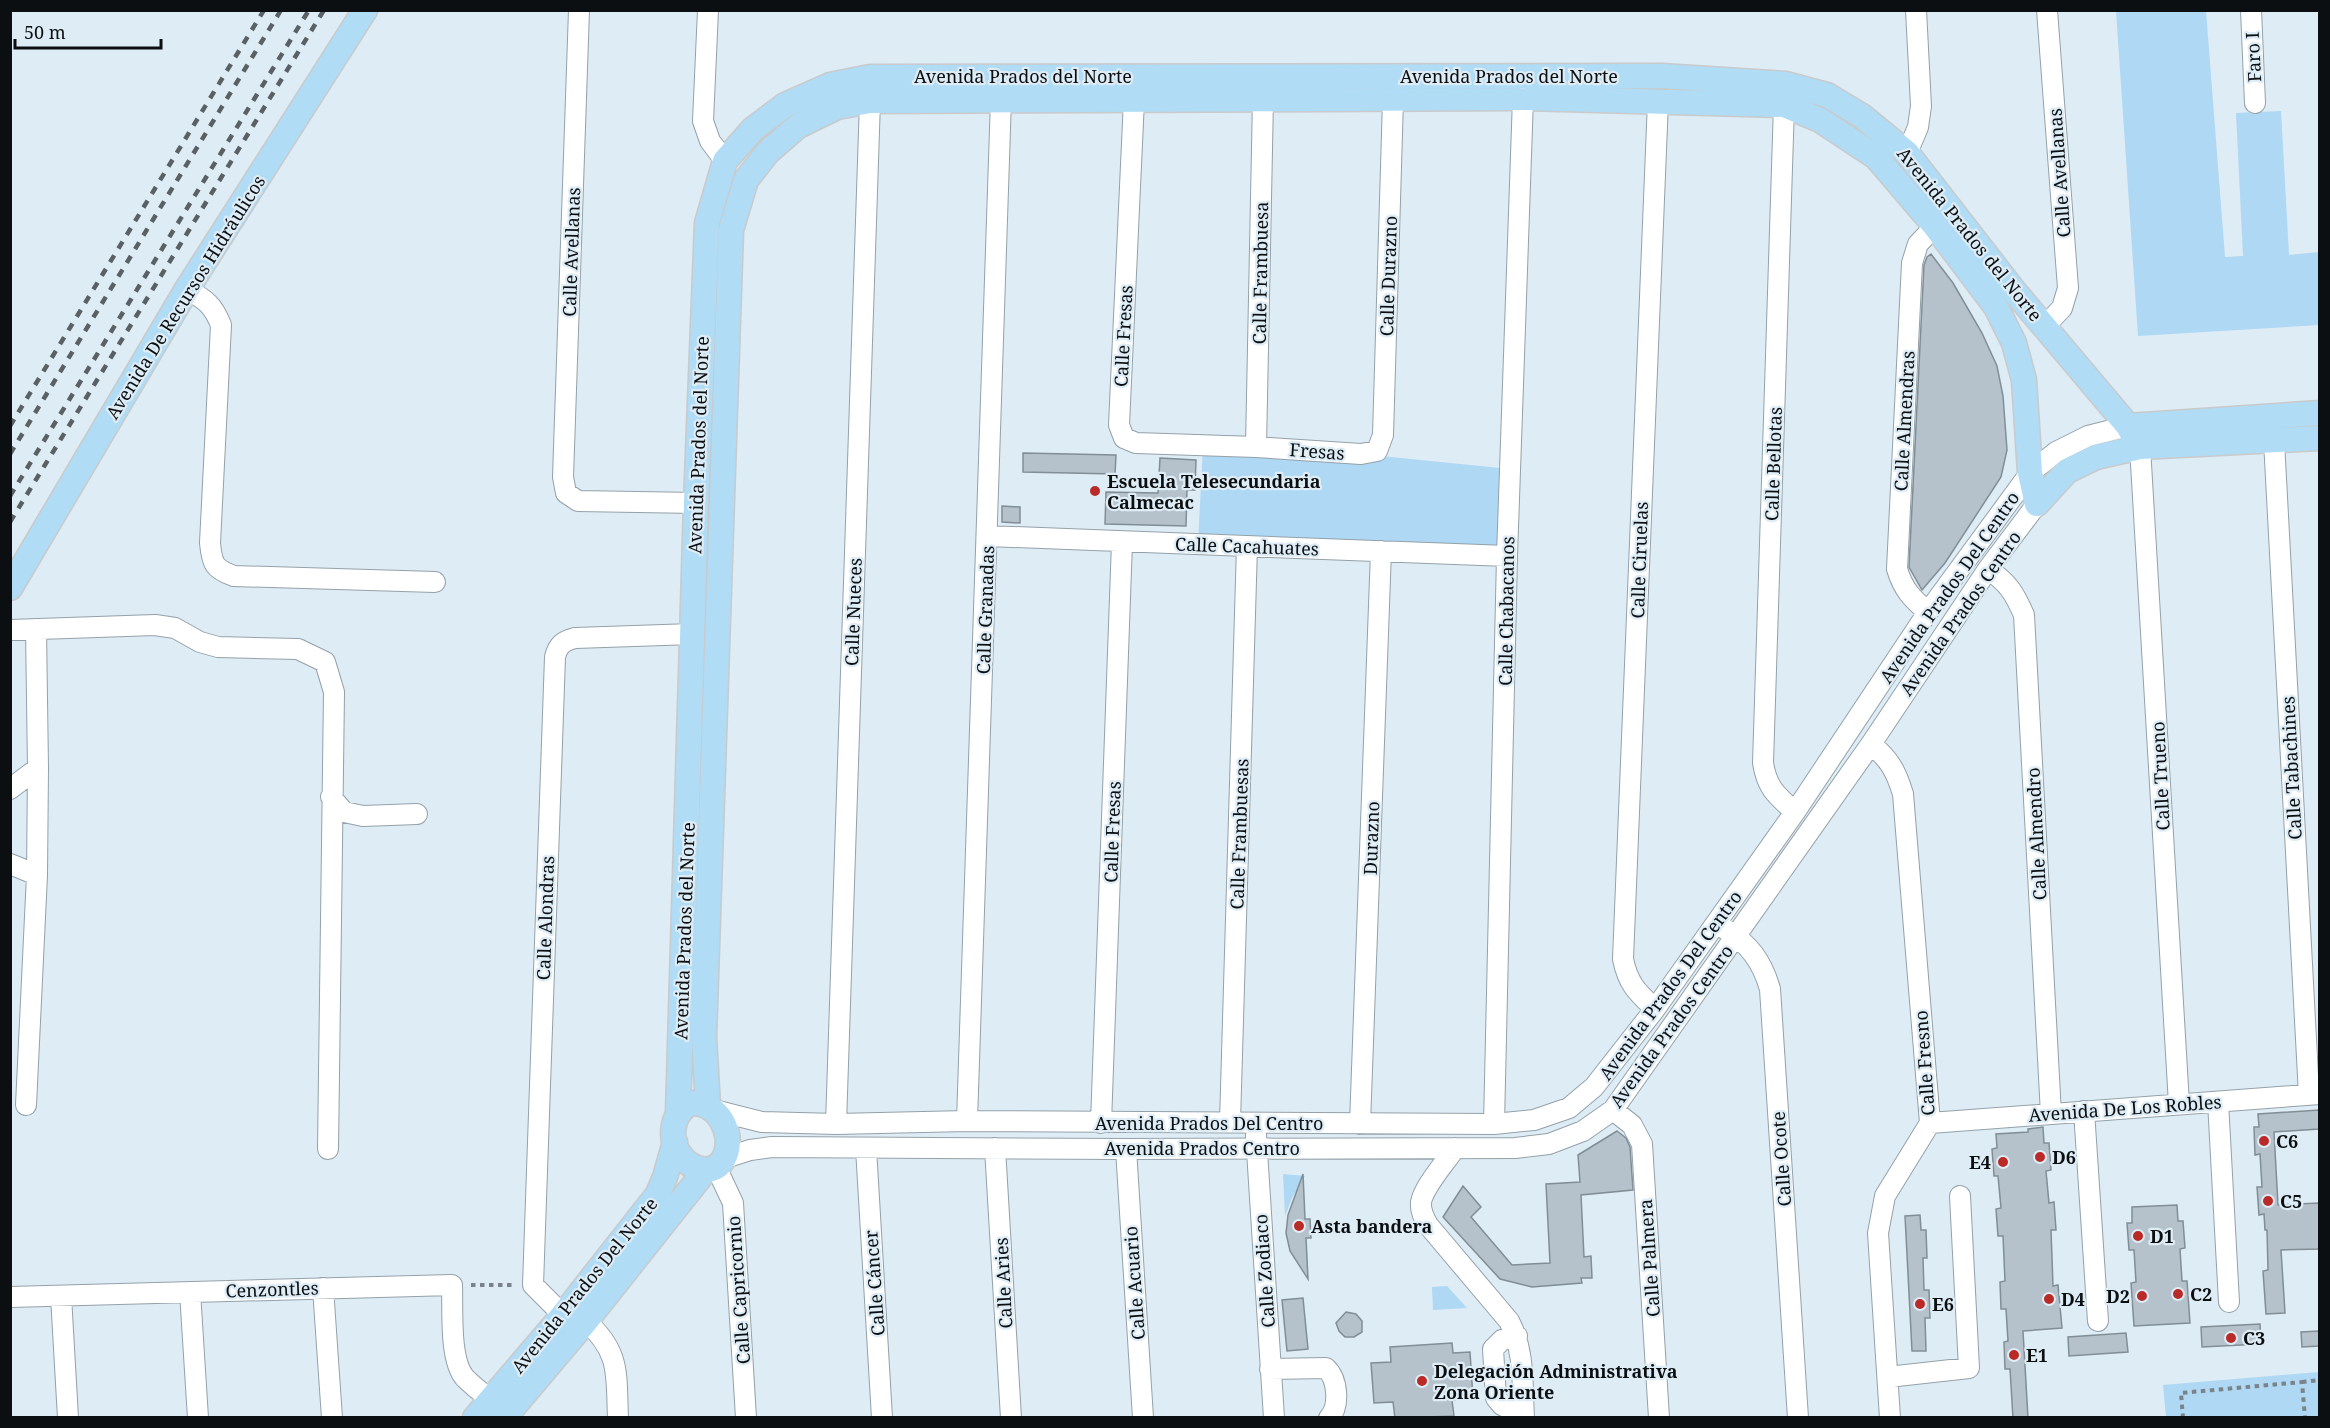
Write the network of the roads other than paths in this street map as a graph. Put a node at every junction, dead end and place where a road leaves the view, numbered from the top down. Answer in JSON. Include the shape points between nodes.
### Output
{"nodes":[{"id":1,"x":365,"y":10,"type":"edge"},
{"id":2,"x":579,"y":10,"type":"edge"},
{"id":3,"x":708,"y":10,"type":"edge"},
{"id":4,"x":1916,"y":10,"type":"edge"},
{"id":5,"x":2047,"y":10,"type":"edge"},
{"id":6,"x":2251,"y":10,"type":"edge"},
{"id":7,"x":1328,"y":76,"type":"junction"},
{"id":8,"x":1522,"y":98,"type":"junction"},
{"id":9,"x":1001,"y":99,"type":"junction"},
{"id":10,"x":1263,"y":99,"type":"junction"},
{"id":11,"x":1134,"y":100,"type":"junction"},
{"id":12,"x":1329,"y":100,"type":"junction"},
{"id":13,"x":1393,"y":100,"type":"junction"},
{"id":14,"x":870,"y":101,"type":"junction"},
{"id":15,"x":1658,"y":101,"type":"junction"},
{"id":16,"x":2255,"y":103,"type":"dead end"},
{"id":17,"x":1784,"y":105,"type":"junction"},
{"id":18,"x":1862,"y":116,"type":"junction"},
{"id":19,"x":1847,"y":137,"type":"junction"},
{"id":20,"x":1907,"y":153,"type":"junction"},
{"id":21,"x":725,"y":161,"type":"junction"},
{"id":22,"x":707,"y":223,"type":"junction"},
{"id":23,"x":1935,"y":226,"type":"junction"},
{"id":24,"x":731,"y":230,"type":"junction"},
{"id":25,"x":186,"y":289,"type":"junction"},
{"id":26,"x":2015,"y":292,"type":"junction"},
{"id":27,"x":1996,"y":307,"type":"junction"},
{"id":28,"x":2044,"y":327,"type":"junction"},
{"id":29,"x":2319,"y":413,"type":"edge"},
{"id":30,"x":2128,"y":426,"type":"junction"},
{"id":31,"x":2162,"y":435,"type":"junction"},
{"id":32,"x":2319,"y":438,"type":"edge"},
{"id":33,"x":2274,"y":441,"type":"junction"},
{"id":34,"x":1256,"y":447,"type":"junction"},
{"id":35,"x":2140,"y":447,"type":"junction"},
{"id":36,"x":1377,"y":451,"type":"joint"},
{"id":37,"x":2030,"y":473,"type":"junction"},
{"id":38,"x":696,"y":503,"type":"junction"},
{"id":39,"x":2037,"y":504,"type":"junction"},
{"id":40,"x":987,"y":536,"type":"junction"},
{"id":41,"x":1122,"y":542,"type":"junction"},
{"id":42,"x":1247,"y":546,"type":"junction"},
{"id":43,"x":1381,"y":551,"type":"junction"},
{"id":44,"x":1507,"y":556,"type":"junction"},
{"id":45,"x":1988,"y":568,"type":"junction"},
{"id":46,"x":694,"y":573,"type":"junction"},
{"id":47,"x":721,"y":574,"type":"junction"},
{"id":48,"x":435,"y":582,"type":"dead end"},
{"id":49,"x":10,"y":588,"type":"edge"},
{"id":50,"x":1928,"y":612,"type":"junction"},
{"id":51,"x":36,"y":629,"type":"junction"},
{"id":52,"x":10,"y":630,"type":"edge"},
{"id":53,"x":693,"y":634,"type":"junction"},
{"id":54,"x":1871,"y":744,"type":"junction"},
{"id":55,"x":38,"y":768,"type":"junction"},
{"id":56,"x":10,"y":789,"type":"edge"},
{"id":57,"x":331,"y":797,"type":"junction"},
{"id":58,"x":1795,"y":812,"type":"junction"},
{"id":59,"x":417,"y":814,"type":"dead end"},
{"id":60,"x":10,"y":864,"type":"edge"},
{"id":61,"x":37,"y":875,"type":"junction"},
{"id":62,"x":1715,"y":923,"type":"junction"},
{"id":63,"x":1736,"y":937,"type":"junction"},
{"id":64,"x":1655,"y":1009,"type":"junction"},
{"id":65,"x":2314,"y":1095,"type":"edge"},
{"id":66,"x":2218,"y":1102,"type":"junction"},
{"id":67,"x":2180,"y":1104,"type":"junction"},
{"id":68,"x":26,"y":1105,"type":"dead end"},
{"id":69,"x":711,"y":1108,"type":"junction"},
{"id":70,"x":1614,"y":1110,"type":"junction"},
{"id":71,"x":2084,"y":1111,"type":"junction"},
{"id":72,"x":678,"y":1113,"type":"junction"},
{"id":73,"x":2051,"y":1114,"type":"junction"},
{"id":74,"x":967,"y":1121,"type":"junction"},
{"id":75,"x":1230,"y":1122,"type":"junction"},
{"id":76,"x":1101,"y":1123,"type":"junction"},
{"id":77,"x":1930,"y":1123,"type":"junction"},
{"id":78,"x":836,"y":1124,"type":"junction"},
{"id":79,"x":1255,"y":1124,"type":"junction"},
{"id":80,"x":1360,"y":1124,"type":"junction"},
{"id":81,"x":1494,"y":1124,"type":"junction"},
{"id":82,"x":675,"y":1142,"type":"junction"},
{"id":83,"x":866,"y":1148,"type":"junction"},
{"id":84,"x":995,"y":1148,"type":"junction"},
{"id":85,"x":1256,"y":1148,"type":"junction"},
{"id":86,"x":1455,"y":1148,"type":"junction"},
{"id":87,"x":328,"y":1149,"type":"dead end"},
{"id":88,"x":1126,"y":1149,"type":"junction"},
{"id":89,"x":716,"y":1165,"type":"junction"},
{"id":90,"x":1960,"y":1196,"type":"dead end"},
{"id":91,"x":323,"y":1288,"type":"junction"},
{"id":92,"x":190,"y":1292,"type":"junction"},
{"id":93,"x":61,"y":1296,"type":"junction"},
{"id":94,"x":10,"y":1297,"type":"edge"},
{"id":95,"x":2229,"y":1302,"type":"dead end"},
{"id":96,"x":574,"y":1318,"type":"junction"},
{"id":97,"x":2098,"y":1321,"type":"dead end"},
{"id":98,"x":1517,"y":1336,"type":"junction"},
{"id":99,"x":1270,"y":1369,"type":"junction"},
{"id":100,"x":1888,"y":1377,"type":"junction"},
{"id":101,"x":501,"y":1410,"type":"edge"},
{"id":102,"x":1524,"y":1417,"type":"edge"},
{"id":103,"x":68,"y":1418,"type":"edge"},
{"id":104,"x":198,"y":1418,"type":"edge"},
{"id":105,"x":332,"y":1418,"type":"edge"},
{"id":106,"x":474,"y":1418,"type":"edge"},
{"id":107,"x":618,"y":1418,"type":"edge"},
{"id":108,"x":746,"y":1418,"type":"edge"},
{"id":109,"x":882,"y":1418,"type":"edge"},
{"id":110,"x":1011,"y":1418,"type":"edge"},
{"id":111,"x":1143,"y":1418,"type":"edge"},
{"id":112,"x":1274,"y":1418,"type":"edge"},
{"id":113,"x":1329,"y":1418,"type":"edge"},
{"id":114,"x":1659,"y":1418,"type":"edge"},
{"id":115,"x":1798,"y":1418,"type":"edge"},
{"id":116,"x":1890,"y":1418,"type":"edge"}],
"edges":[{"from":1,"to":25,"type":"main road","name":"Avenida De Recursos Hidráulicos"},
{"from":2,"to":38,"type":"street","name":"Calle Avellanas","via":[[563,465],[566,493],[578,501]]},
{"from":3,"to":21,"type":"street","via":[[703,121],[710,141]]},
{"from":4,"to":20,"type":"street","via":[[1921,106],[1918,127]]},
{"from":5,"to":28,"type":"street","name":"Calle Avellanas","via":[[2068,288],[2062,308]]},
{"from":6,"to":16,"type":"street","name":"Faro I"},
{"from":7,"to":12,"type":"street"},
{"from":7,"to":18,"type":"main road","name":"Avenida Prados del Norte","via":[[1662,76],[1786,84],[1827,95]]},
{"from":7,"to":21,"type":"main road","name":"Avenida Prados del Norte","via":[[870,77],[830,85],[785,105],[753,129]]},
{"from":8,"to":13,"type":"main road","name":"Avenida Prados del Norte"},
{"from":8,"to":15,"type":"main road","name":"Avenida Prados del Norte"},
{"from":8,"to":44,"type":"street","name":"Calle Chabacanos"},
{"from":9,"to":11,"type":"main road","name":"Avenida Prados del Norte"},
{"from":9,"to":14,"type":"main road","name":"Avenida Prados del Norte"},
{"from":9,"to":40,"type":"street","name":"Calle Granadas"},
{"from":10,"to":11,"type":"main road","name":"Avenida Prados del Norte"},
{"from":10,"to":12,"type":"main road","name":"Avenida Prados del Norte"},
{"from":10,"to":34,"type":"street","name":"Calle Frambuesa"},
{"from":11,"to":34,"type":"street","name":"Calle Fresas","via":[[1119,425],[1124,438],[1136,443]]},
{"from":12,"to":13,"type":"main road","name":"Avenida Prados del Norte"},
{"from":13,"to":36,"type":"street","name":"Calle Durazno","via":[[1383,435]]},
{"from":14,"to":24,"type":"main road","name":"Avenida Prados del Norte","via":[[837,107],[798,126],[768,152],[746,180]]},
{"from":14,"to":78,"type":"street","name":"Calle Nueces"},
{"from":15,"to":17,"type":"main road","name":"Avenida Prados del Norte"},
{"from":15,"to":64,"type":"street","name":"Calle Ciruelas","via":[[1623,959],[1636,992]]},
{"from":17,"to":19,"type":"main road","name":"Avenida Prados del Norte"},
{"from":17,"to":58,"type":"street","name":"Calle Bellotas","via":[[1763,763],[1766,780]]},
{"from":18,"to":19,"type":"street"},
{"from":18,"to":20,"type":"main road","name":"Avenida Prados del Norte"},
{"from":19,"to":23,"type":"main road","name":"Avenida Prados del Norte","via":[[1876,157]]},
{"from":20,"to":26,"type":"main road","name":"Avenida Prados del Norte"},
{"from":21,"to":22,"type":"main road","name":"Avenida Prados del Norte"},
{"from":22,"to":24,"type":"street"},
{"from":22,"to":38,"type":"main road","name":"Avenida Prados del Norte"},
{"from":23,"to":27,"type":"main road","name":"Avenida Prados del Norte"},
{"from":23,"to":50,"type":"street","name":"Calle Almendras","via":[[1918,244],[1912,263],[1897,569],[1912,600]]},
{"from":24,"to":47,"type":"main road","name":"Avenida Prados del Norte"},
{"from":25,"to":48,"type":"street","via":[[215,309],[221,325],[210,543],[211,559],[220,571],[234,576]]},
{"from":25,"to":49,"type":"main road","name":"Avenida De Recursos Hidráulicos"},
{"from":26,"to":27,"type":"street"},
{"from":26,"to":28,"type":"main road","name":"Avenida Prados del Norte"},
{"from":27,"to":37,"type":"main road","name":"Avenida Prados del Norte","via":[[2014,343],[2024,380]]},
{"from":28,"to":30,"type":"main road","name":"Avenida Prados del Norte"},
{"from":29,"to":31,"type":"main road"},
{"from":30,"to":31,"type":"main road","name":"Avenida Prados Del Centro"},
{"from":30,"to":35,"type":"main road","name":"Avenida Prados del Norte"},
{"from":30,"to":37,"type":"street","name":"Avenida Prados Del Centro","via":[[2088,436],[2056,452]]},
{"from":31,"to":33,"type":"main road"},
{"from":31,"to":35,"type":"main road","name":"Avenida Prados Centro"},
{"from":32,"to":33,"type":"main road"},
{"from":33,"to":65,"type":"street","name":"Calle Tabachines"},
{"from":34,"to":36,"type":"street","name":"Fresas","via":[[1361,454]]},
{"from":35,"to":39,"type":"main road","name":"Avenida Prados Centro","via":[[2096,457],[2067,471]]},
{"from":35,"to":67,"type":"street","name":"Calle Trueno"},
{"from":37,"to":39,"type":"main road","name":"Avenida Prados del Norte"},
{"from":37,"to":50,"type":"street","name":"Avenida Prados Del Centro"},
{"from":38,"to":46,"type":"main road","name":"Avenida Prados del Norte"},
{"from":39,"to":45,"type":"street","name":"Avenida Prados Centro"},
{"from":40,"to":41,"type":"street","name":"Calle Cacahuates"},
{"from":40,"to":74,"type":"street","name":"Calle Granadas"},
{"from":41,"to":42,"type":"street","name":"Calle Cacahuates"},
{"from":41,"to":76,"type":"street","name":"Calle Fresas"},
{"from":42,"to":43,"type":"street","name":"Calle Cacahuates"},
{"from":42,"to":75,"type":"street","name":"Calle Frambuesas"},
{"from":43,"to":44,"type":"street","name":"Calle Cacahuates"},
{"from":43,"to":80,"type":"street","name":"Durazno"},
{"from":44,"to":81,"type":"street","name":"Calle Chabacanos"},
{"from":45,"to":54,"type":"street","name":"Avenida Prados Centro"},
{"from":45,"to":73,"type":"street","name":"Calle Almendro","via":[[2007,582],[2024,615]]},
{"from":46,"to":47,"type":"street"},
{"from":46,"to":53,"type":"main road","name":"Avenida Prados del Norte"},
{"from":47,"to":69,"type":"main road","name":"Avenida Prados del Norte","via":[[704,1037]]},
{"from":50,"to":58,"type":"street","name":"Avenida Prados Del Centro"},
{"from":51,"to":52,"type":"street"},
{"from":51,"to":55,"type":"street"},
{"from":51,"to":57,"type":"street","via":[[155,625],[175,628],[218,647],[298,649],[325,662],[334,692]]},
{"from":53,"to":72,"type":"main road","name":"Avenida Prados del Norte"},
{"from":53,"to":96,"type":"street","name":"Calle Alondras","via":[[575,638],[557,647],[555,657],[533,1285]]},
{"from":54,"to":63,"type":"street","name":"Avenida Prados Centro"},
{"from":54,"to":77,"type":"street","name":"Calle Fresno","via":[[1888,758],[1903,794]]},
{"from":55,"to":56,"type":"street"},
{"from":55,"to":61,"type":"street"},
{"from":57,"to":59,"type":"street","via":[[344,812],[363,816]]},
{"from":57,"to":87,"type":"street"},
{"from":58,"to":62,"type":"street","name":"Avenida Prados Del Centro"},
{"from":60,"to":61,"type":"street"},
{"from":61,"to":68,"type":"street"},
{"from":62,"to":63,"type":"street","name":"Calle Ocote"},
{"from":62,"to":64,"type":"street","name":"Avenida Prados Del Centro"},
{"from":63,"to":70,"type":"street","name":"Avenida Prados Centro"},
{"from":63,"to":115,"type":"street","name":"Calle Ocote","via":[[1754,952],[1770,989]]},
{"from":64,"to":81,"type":"street","name":"Avenida Prados Del Centro","via":[[1594,1087],[1569,1108],[1533,1120]]},
{"from":65,"to":66,"type":"street","name":"Avenida De Los Robles"},
{"from":66,"to":67,"type":"street","name":"Avenida De Los Robles"},
{"from":66,"to":95,"type":"street"},
{"from":67,"to":71,"type":"street","name":"Avenida De Los Robles"},
{"from":69,"to":72,"type":"main road","via":[[691,1103]]},
{"from":69,"to":78,"type":"street","name":"Avenida Prados Del Centro","via":[[762,1122]]},
{"from":69,"to":89,"type":"main road","via":[[724,1125],[727,1137]]},
{"from":70,"to":86,"type":"street","name":"Avenida Prados Centro","via":[[1583,1131],[1549,1144]]},
{"from":70,"to":114,"type":"street","name":"Calle Palmera","via":[[1632,1125],[1642,1144]]},
{"from":71,"to":73,"type":"street","name":"Avenida De Los Robles"},
{"from":71,"to":97,"type":"street"},
{"from":72,"to":82,"type":"main road","via":[[674,1122]]},
{"from":73,"to":77,"type":"street","name":"Avenida De Los Robles"},
{"from":74,"to":76,"type":"street","name":"Avenida Prados Del Centro"},
{"from":74,"to":78,"type":"street","name":"Avenida Prados Del Centro"},
{"from":75,"to":76,"type":"street","name":"Avenida Prados Del Centro"},
{"from":75,"to":79,"type":"street","name":"Avenida Prados Del Centro"},
{"from":77,"to":100,"type":"street","name":"Calle Fresno","via":[[1885,1196],[1878,1233]]},
{"from":79,"to":80,"type":"street","name":"Avenida Prados Del Centro"},
{"from":79,"to":85,"type":"street","name":"Calle Zodiaco"},
{"from":80,"to":81,"type":"street","name":"Avenida Prados Del Centro"},
{"from":82,"to":89,"type":"main road","via":[[679,1154],[695,1168]]},
{"from":82,"to":96,"type":"main road","name":"Avenida Prados Del Norte","via":[[658,1194]]},
{"from":83,"to":84,"type":"street","name":"Avenida Prados Centro"},
{"from":83,"to":89,"type":"street","name":"Avenida Prados Centro","via":[[772,1147],[750,1150]]},
{"from":83,"to":109,"type":"street","name":"Calle Cáncer"},
{"from":84,"to":88,"type":"street","name":"Avenida Prados Centro"},
{"from":84,"to":110,"type":"street","name":"Calle Aries"},
{"from":85,"to":86,"type":"street","name":"Avenida Prados Centro"},
{"from":85,"to":88,"type":"street","name":"Avenida Prados Centro"},
{"from":85,"to":99,"type":"street","name":"Calle Zodiaco"},
{"from":86,"to":98,"type":"street","via":[[1426,1191],[1421,1202],[1422,1215]]},
{"from":88,"to":111,"type":"street","name":"Calle Acuario"},
{"from":89,"to":96,"type":"main road","name":"Avenida Prados Del Norte"},
{"from":89,"to":108,"type":"street","name":"Calle Capricornio","via":[[733,1203]]},
{"from":90,"to":100,"type":"street","via":[[1970,1368]]},
{"from":91,"to":92,"type":"street","name":"Cenzontles"},
{"from":91,"to":101,"type":"street","name":"Cenzontles","via":[[452,1285],[458,1367]]},
{"from":91,"to":105,"type":"street"},
{"from":92,"to":93,"type":"street","name":"Cenzontles"},
{"from":92,"to":104,"type":"street"},
{"from":93,"to":94,"type":"street","name":"Cenzontles"},
{"from":93,"to":103,"type":"street"},
{"from":96,"to":101,"type":"main road","name":"Avenida Prados Del Norte"},
{"from":96,"to":107,"type":"street","via":[[599,1333],[610,1349],[615,1364]]},
{"from":98,"to":102,"type":"street"},
{"from":98,"to":102,"type":"street","via":[[1502,1340],[1493,1349],[1495,1394],[1498,1402]]},
{"from":99,"to":112,"type":"street","name":"Calle Zodiaco"},
{"from":99,"to":113,"type":"street","via":[[1326,1368],[1334,1380],[1336,1404]]},
{"from":100,"to":116,"type":"street","name":"Calle Fresno"},
{"from":101,"to":106,"type":"main road","name":"Avenida Prados Del Norte"}]}
